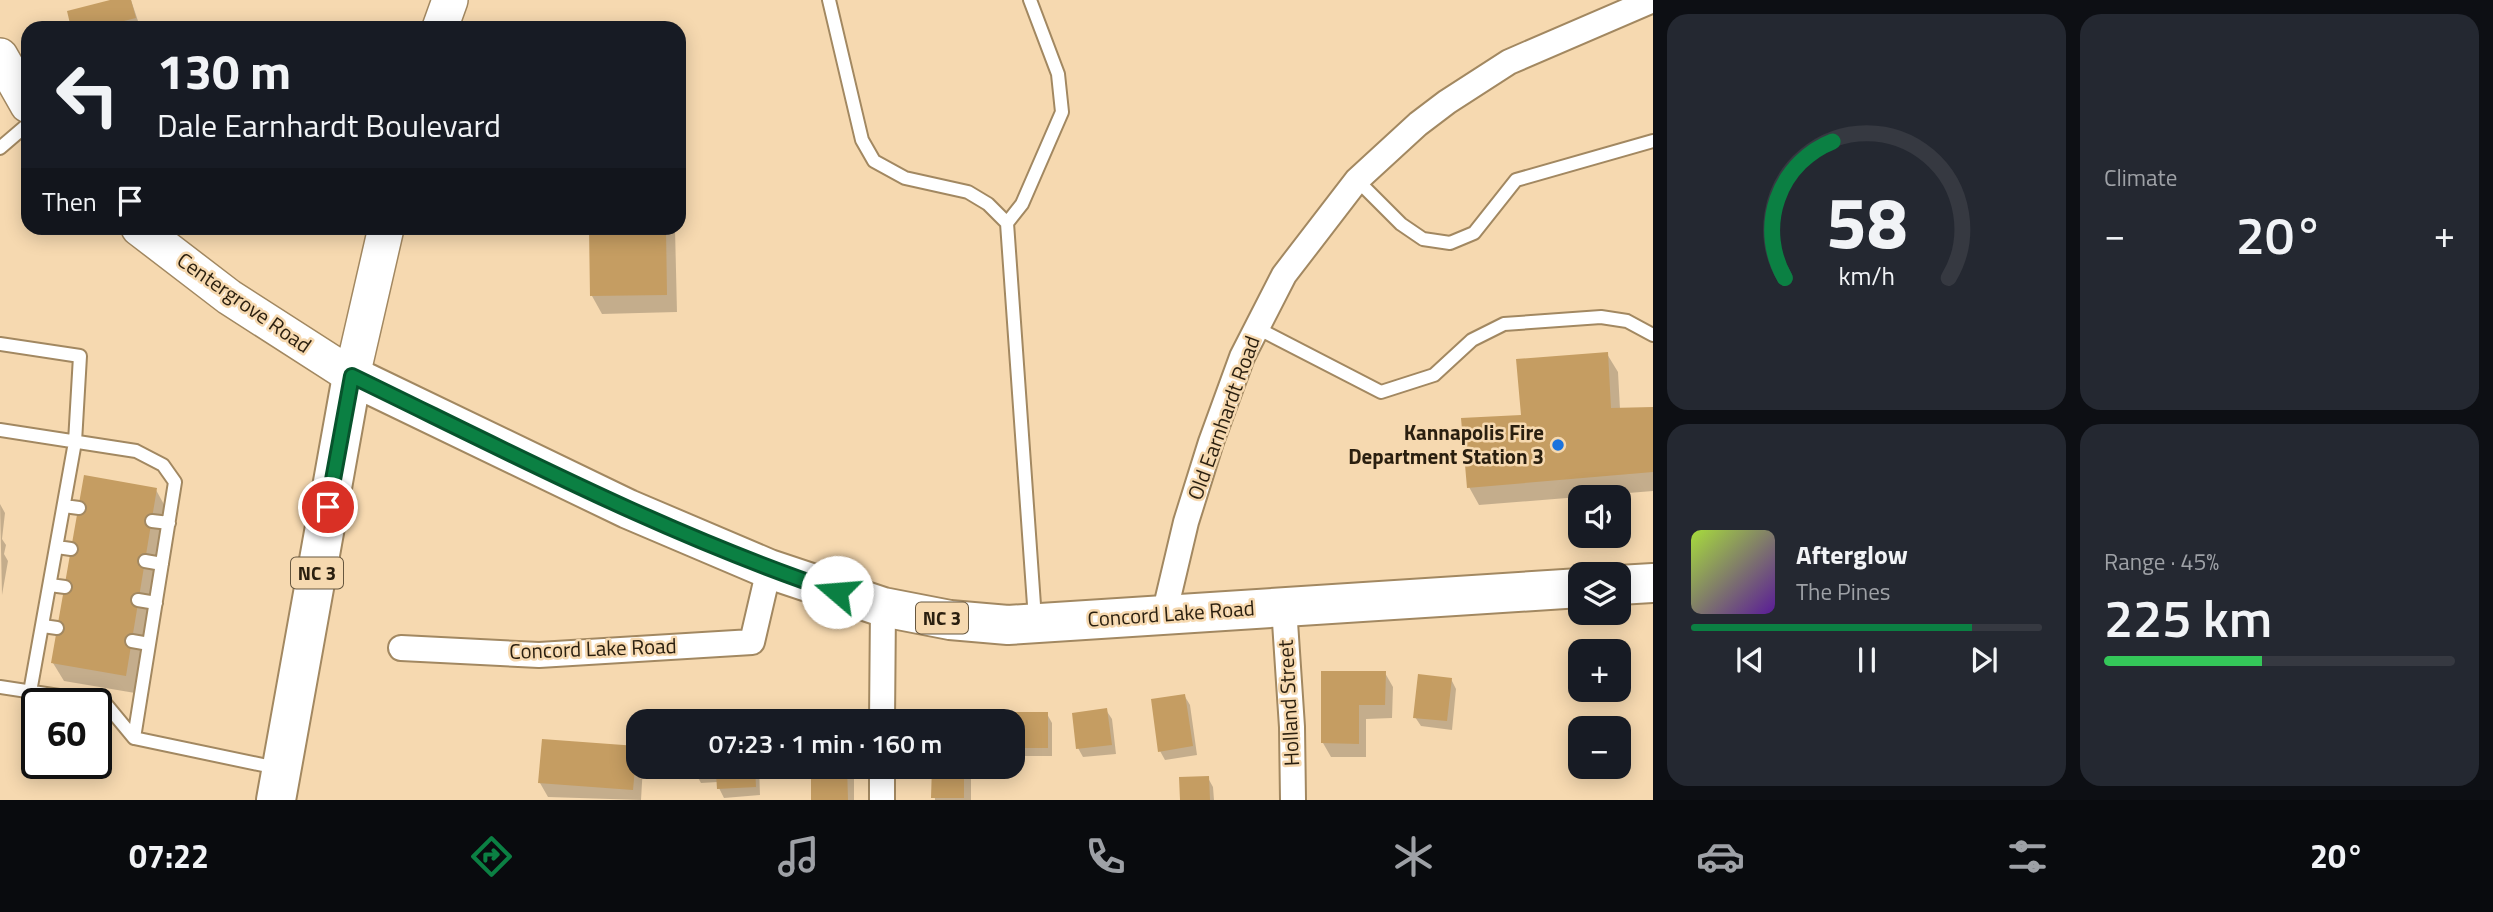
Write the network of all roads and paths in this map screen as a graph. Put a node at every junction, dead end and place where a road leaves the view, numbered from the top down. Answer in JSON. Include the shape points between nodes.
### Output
{"nodes":[{"id":1,"x":450,"y":0,"type":"edge"},
{"id":2,"x":829,"y":0,"type":"edge"},
{"id":3,"x":1030,"y":0,"type":"edge"},
{"id":4,"x":1653,"y":0,"type":"edge"},
{"id":5,"x":442,"y":21,"type":"edge"},
{"id":6,"x":0,"y":56,"type":"edge"},
{"id":7,"x":21,"y":93,"type":"edge"},
{"id":8,"x":21,"y":130,"type":"edge"},
{"id":9,"x":1653,"y":141,"type":"edge"},
{"id":10,"x":0,"y":148,"type":"edge"},
{"id":11,"x":1357,"y":180,"type":"junction"},
{"id":12,"x":1007,"y":223,"type":"junction"},
{"id":13,"x":148,"y":235,"type":"edge"},
{"id":14,"x":384,"y":235,"type":"edge"},
{"id":15,"x":1257,"y":328,"type":"junction"},
{"id":16,"x":1653,"y":335,"type":"edge"},
{"id":17,"x":0,"y":344,"type":"edge"},
{"id":18,"x":352,"y":376,"type":"junction"},
{"id":19,"x":0,"y":430,"type":"edge"},
{"id":20,"x":75,"y":442,"type":"junction"},
{"id":21,"x":64,"y":506,"type":"junction"},
{"id":22,"x":79,"y":508,"type":"dead end"},
{"id":23,"x":152,"y":521,"type":"dead end"},
{"id":24,"x":169,"y":523,"type":"junction"},
{"id":25,"x":57,"y":547,"type":"junction"},
{"id":26,"x":71,"y":549,"type":"dead end"},
{"id":27,"x":145,"y":561,"type":"dead end"},
{"id":28,"x":162,"y":564,"type":"junction"},
{"id":29,"x":769,"y":569,"type":"junction"},
{"id":30,"x":1653,"y":583,"type":"edge"},
{"id":31,"x":1631,"y":584,"type":"edge"},
{"id":32,"x":50,"y":585,"type":"junction"},
{"id":33,"x":65,"y":587,"type":"dead end"},
{"id":34,"x":1568,"y":589,"type":"edge"},
{"id":35,"x":138,"y":600,"type":"dead end"},
{"id":36,"x":156,"y":603,"type":"junction"},
{"id":37,"x":883,"y":607,"type":"junction"},
{"id":38,"x":1284,"y":607,"type":"junction"},
{"id":39,"x":1164,"y":615,"type":"junction"},
{"id":40,"x":1035,"y":623,"type":"junction"},
{"id":41,"x":43,"y":626,"type":"junction"},
{"id":42,"x":57,"y":628,"type":"dead end"},
{"id":43,"x":132,"y":641,"type":"dead end"},
{"id":44,"x":149,"y":644,"type":"junction"},
{"id":45,"x":401,"y":648,"type":"dead end"},
{"id":46,"x":0,"y":687,"type":"edge"},
{"id":47,"x":31,"y":688,"type":"edge"},
{"id":48,"x":21,"y":690,"type":"edge"},
{"id":49,"x":882,"y":709,"type":"edge"},
{"id":50,"x":112,"y":711,"type":"edge"},
{"id":51,"x":134,"y":738,"type":"junction"},
{"id":52,"x":882,"y":779,"type":"edge"},
{"id":53,"x":278,"y":785,"type":"edge"},
{"id":54,"x":882,"y":800,"type":"edge"},
{"id":55,"x":1293,"y":800,"type":"edge"}],
"edges":[{"from":1,"to":5,"type":"street"},
{"from":2,"to":12,"type":"lane","via":[[862,140],[874,162],[905,178],[968,192]]},
{"from":3,"to":12,"type":"lane","via":[[1058,74],[1062,111],[1022,204]]},
{"from":4,"to":11,"type":"street","name":"Old Earnhardt Road","via":[[1509,62],[1418,124]]},
{"from":6,"to":7,"type":"street"},
{"from":8,"to":10,"type":"lane"},
{"from":9,"to":11,"type":"lane","via":[[1516,180],[1474,233],[1450,243],[1423,239]]},
{"from":11,"to":15,"type":"street","name":"Old Earnhardt Road","via":[[1284,275]]},
{"from":12,"to":40,"type":"lane"},
{"from":13,"to":18,"type":"street","name":"Centergrove Road","via":[[229,297]]},
{"from":14,"to":18,"type":"street"},
{"from":15,"to":16,"type":"lane","via":[[1381,392],[1434,375],[1472,340],[1504,324],[1601,317],[1627,321]]},
{"from":15,"to":39,"type":"street","name":"Old Earnhardt Road","via":[[1242,356],[1208,453]]},
{"from":17,"to":20,"type":"lane","via":[[80,355]]},
{"from":18,"to":29,"type":"main road","name":"Concord Lake Road","number":"NC 3","via":[[628,509]]},
{"from":18,"to":53,"type":"main road","number":"NC 3"},
{"from":19,"to":20,"type":"lane"},
{"from":20,"to":21,"type":"lane"},
{"from":20,"to":24,"type":"lane","via":[[136,451],[163,465],[175,482]]},
{"from":21,"to":22,"type":"lane"},
{"from":21,"to":25,"type":"lane"},
{"from":23,"to":24,"type":"lane"},
{"from":24,"to":28,"type":"lane"},
{"from":25,"to":26,"type":"lane"},
{"from":25,"to":32,"type":"lane"},
{"from":27,"to":28,"type":"lane"},
{"from":28,"to":36,"type":"lane"},
{"from":29,"to":37,"type":"main road","name":"Concord Lake Road","number":"NC 3"},
{"from":29,"to":45,"type":"street","name":"Concord Lake Road","via":[[752,642],[538,655]]},
{"from":30,"to":31,"type":"main road"},
{"from":32,"to":33,"type":"lane"},
{"from":32,"to":41,"type":"lane"},
{"from":34,"to":38,"type":"main road","name":"Concord Lake Road","number":"NC 3"},
{"from":35,"to":36,"type":"lane"},
{"from":36,"to":44,"type":"lane"},
{"from":37,"to":40,"type":"main road","name":"Concord Lake Road","number":"NC 3","via":[[950,620]]},
{"from":37,"to":49,"type":"street"},
{"from":38,"to":39,"type":"main road","name":"Concord Lake Road","number":"NC 3"},
{"from":38,"to":55,"type":"street","name":"Holland Street"},
{"from":39,"to":40,"type":"main road","name":"Concord Lake Road","number":"NC 3"},
{"from":41,"to":42,"type":"lane"},
{"from":41,"to":47,"type":"lane"},
{"from":43,"to":44,"type":"lane"},
{"from":44,"to":51,"type":"lane"},
{"from":46,"to":48,"type":"lane"},
{"from":50,"to":51,"type":"lane"},
{"from":51,"to":53,"type":"lane"},
{"from":52,"to":54,"type":"street"}]}
